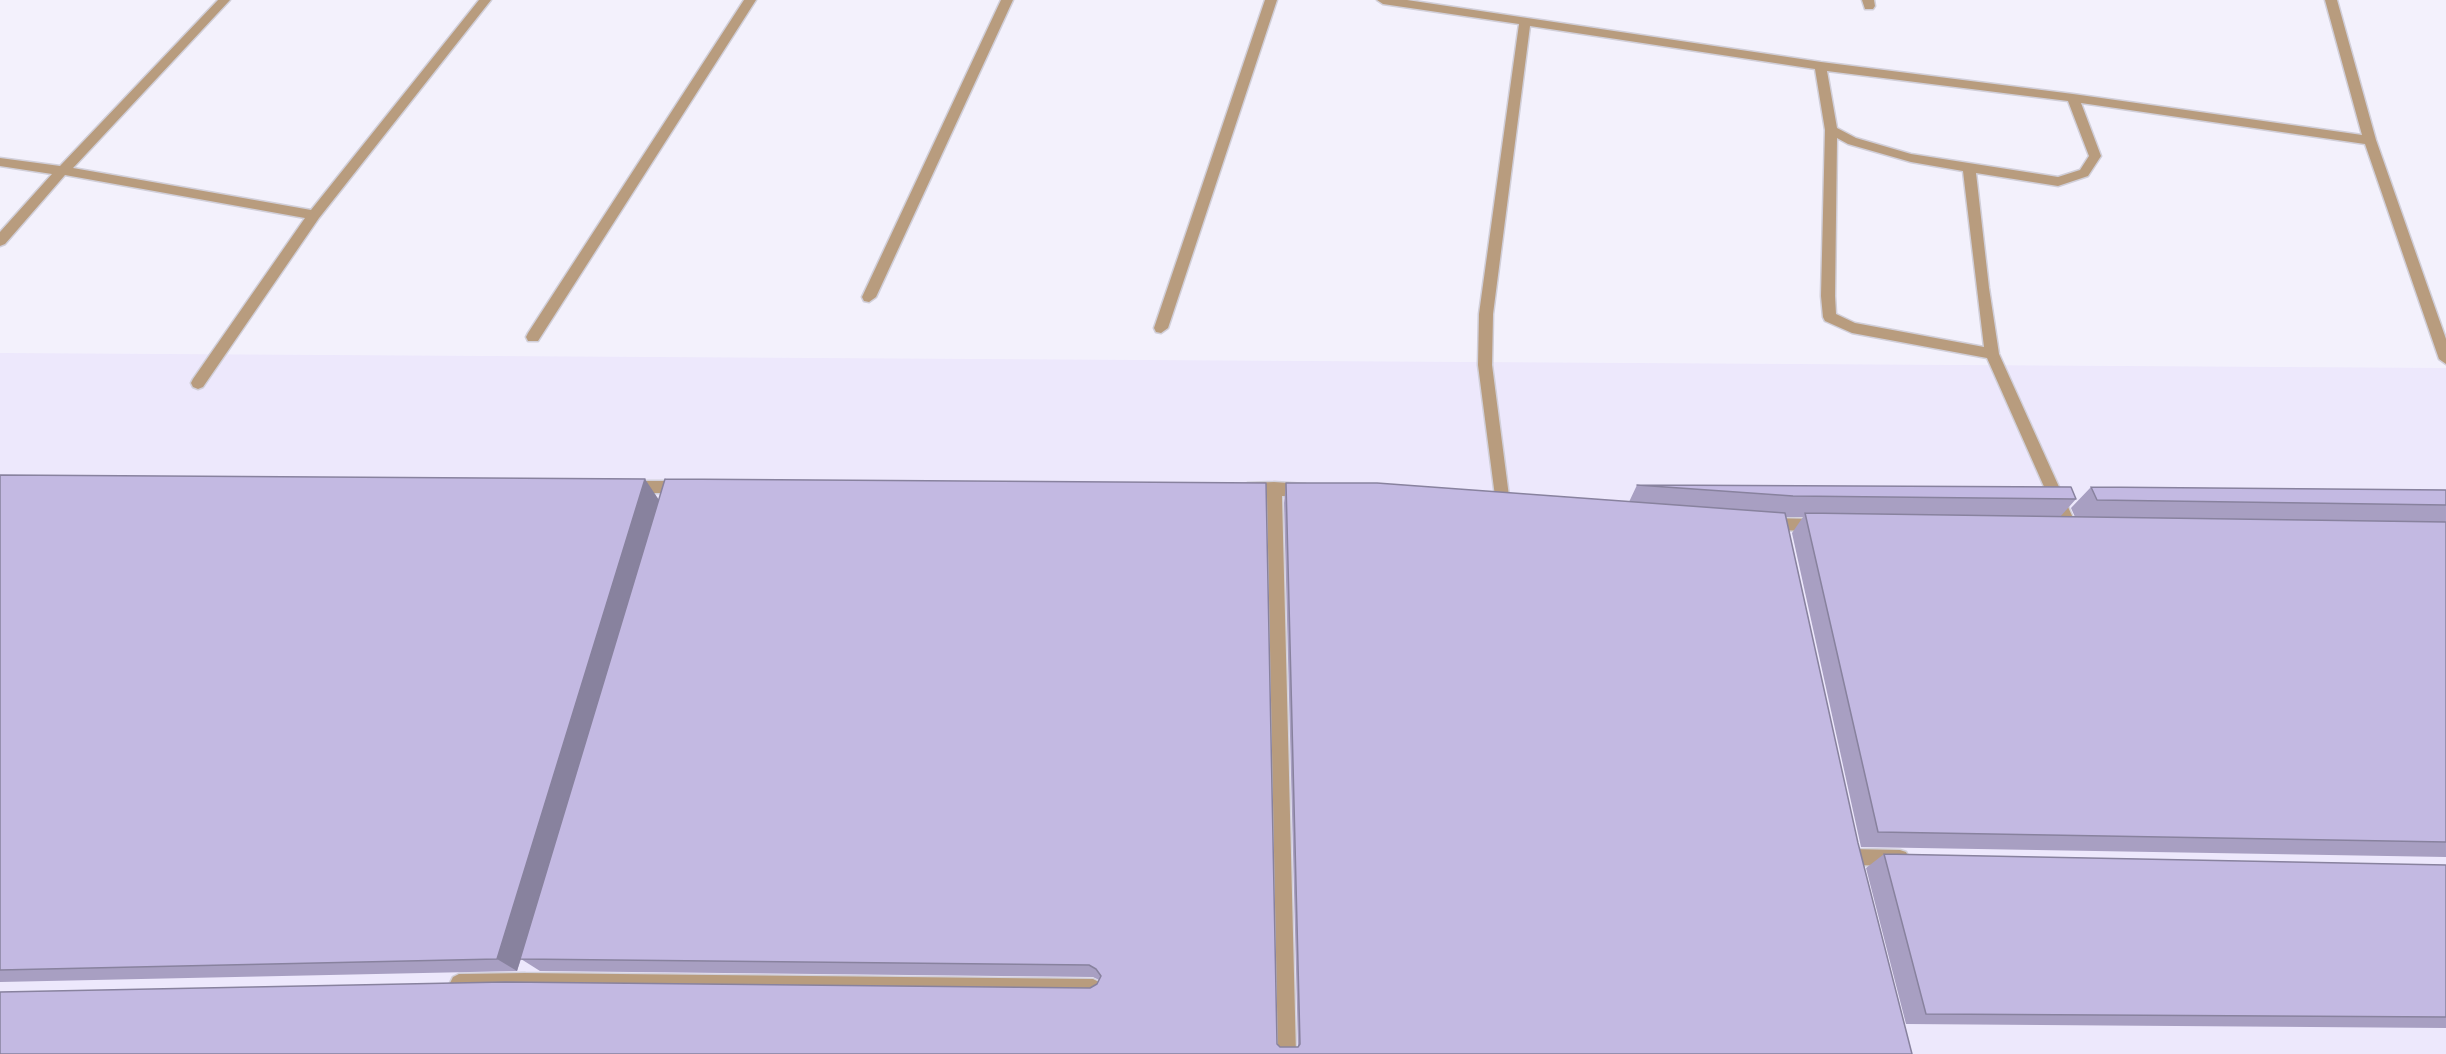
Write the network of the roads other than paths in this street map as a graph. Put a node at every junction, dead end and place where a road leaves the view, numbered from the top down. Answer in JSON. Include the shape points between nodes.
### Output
{"nodes":[{"id":1,"x":224,"y":0,"type":"edge"},
{"id":2,"x":485,"y":0,"type":"edge"},
{"id":3,"x":750,"y":0,"type":"edge"},
{"id":4,"x":1007,"y":0,"type":"edge"},
{"id":5,"x":1271,"y":0,"type":"edge"},
{"id":6,"x":1383,"y":0,"type":"edge"},
{"id":7,"x":2331,"y":0,"type":"edge"},
{"id":8,"x":1525,"y":20,"type":"junction"},
{"id":9,"x":1821,"y":66,"type":"junction"},
{"id":10,"x":2073,"y":98,"type":"junction"},
{"id":11,"x":1831,"y":130,"type":"junction"},
{"id":12,"x":2370,"y":140,"type":"junction"},
{"id":13,"x":0,"y":162,"type":"edge"},
{"id":14,"x":1969,"y":167,"type":"junction"},
{"id":15,"x":63,"y":170,"type":"junction"},
{"id":16,"x":314,"y":215,"type":"junction"},
{"id":17,"x":0,"y":241,"type":"edge"},
{"id":18,"x":868,"y":297,"type":"dead end"},
{"id":19,"x":1161,"y":328,"type":"dead end"},
{"id":20,"x":533,"y":337,"type":"dead end"},
{"id":21,"x":1992,"y":354,"type":"junction"},
{"id":22,"x":2446,"y":359,"type":"edge"},
{"id":23,"x":198,"y":383,"type":"dead end"},
{"id":24,"x":613,"y":487,"type":"edge"},
{"id":25,"x":696,"y":488,"type":"edge"},
{"id":26,"x":1274,"y":488,"type":"junction"},
{"id":27,"x":1231,"y":489,"type":"edge"},
{"id":28,"x":1320,"y":491,"type":"edge"},
{"id":29,"x":1504,"y":504,"type":"edge"},
{"id":30,"x":1757,"y":523,"type":"edge"},
{"id":31,"x":1838,"y":526,"type":"edge"},
{"id":32,"x":2070,"y":529,"type":"edge"},
{"id":33,"x":1852,"y":857,"type":"edge"},
{"id":34,"x":1911,"y":858,"type":"edge"},
{"id":35,"x":441,"y":983,"type":"edge"},
{"id":36,"x":1093,"y":988,"type":"edge"},
{"id":37,"x":1287,"y":1054,"type":"edge"}],
"edges":[{"from":1,"to":15,"type":"street"},
{"from":2,"to":16,"type":"street"},
{"from":3,"to":20,"type":"street"},
{"from":4,"to":18,"type":"street"},
{"from":5,"to":19,"type":"street"},
{"from":6,"to":8,"type":"street"},
{"from":7,"to":12,"type":"street"},
{"from":8,"to":9,"type":"street"},
{"from":8,"to":29,"type":"street","via":[[1486,314],[1485,365]]},
{"from":9,"to":10,"type":"street"},
{"from":9,"to":11,"type":"street"},
{"from":10,"to":12,"type":"street"},
{"from":10,"to":14,"type":"street","via":[[2095,156],[2084,173],[2058,182]]},
{"from":11,"to":14,"type":"street","via":[[1852,141],[1911,158]]},
{"from":11,"to":21,"type":"street","via":[[1830,317],[1852,328]]},
{"from":12,"to":22,"type":"street"},
{"from":13,"to":15,"type":"street"},
{"from":14,"to":21,"type":"street"},
{"from":15,"to":16,"type":"street"},
{"from":15,"to":17,"type":"street"},
{"from":16,"to":23,"type":"street"},
{"from":21,"to":32,"type":"street"},
{"from":24,"to":25,"type":"street","via":[[670,493]]},
{"from":26,"to":27,"type":"street"},
{"from":26,"to":28,"type":"street"},
{"from":26,"to":37,"type":"street"},
{"from":30,"to":31,"type":"street","via":[[1781,531]]},
{"from":33,"to":34,"type":"street"},
{"from":35,"to":36,"type":"street","via":[[527,976]]}]}
